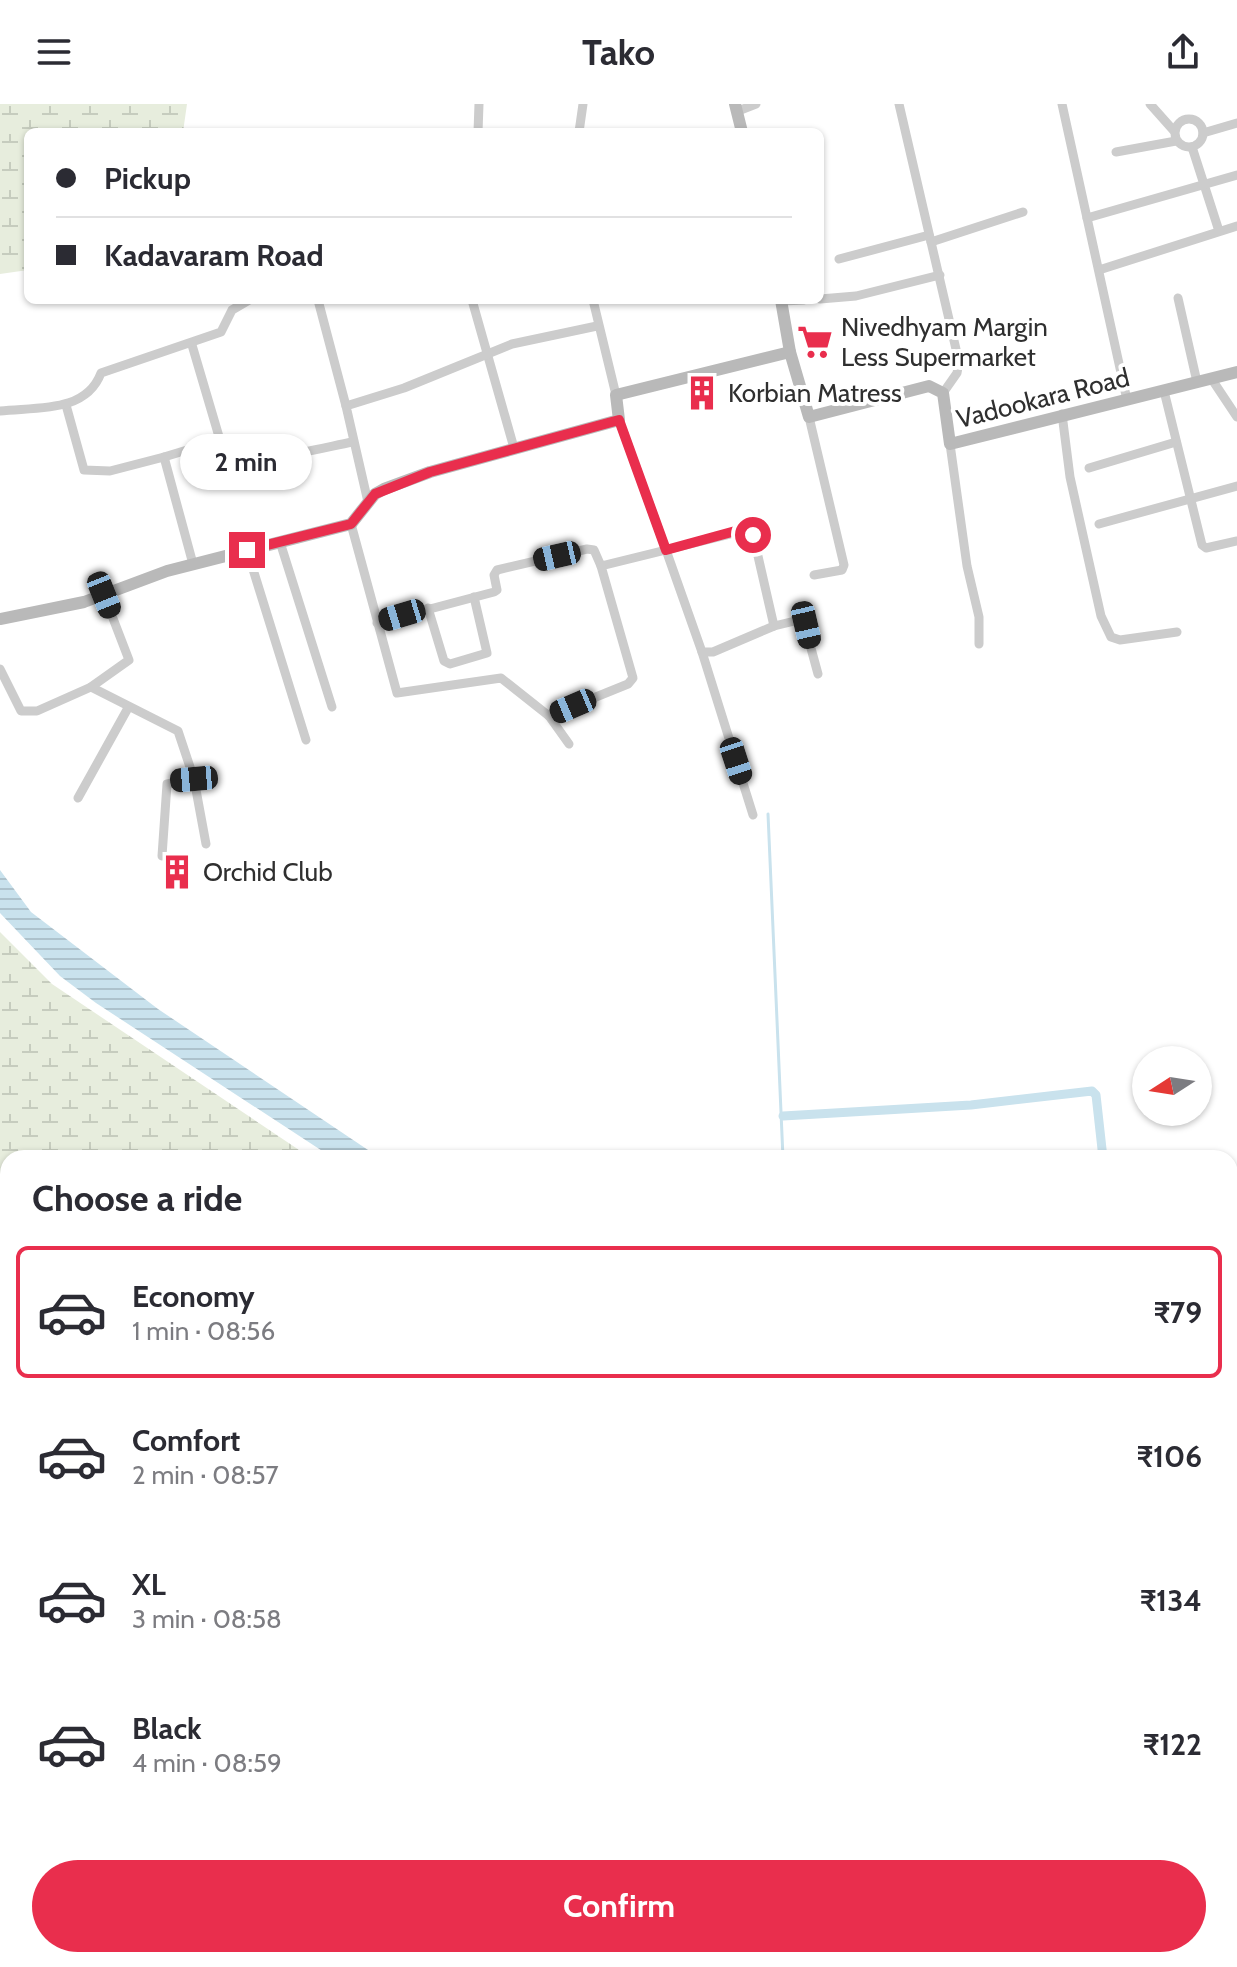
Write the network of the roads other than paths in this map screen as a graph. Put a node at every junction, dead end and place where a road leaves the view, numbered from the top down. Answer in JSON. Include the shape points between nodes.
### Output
{"nodes":[{"id":1,"x":479,"y":104,"type":"edge"},
{"id":2,"x":583,"y":104,"type":"edge"},
{"id":3,"x":756,"y":104,"type":"edge"},
{"id":4,"x":899,"y":104,"type":"edge"},
{"id":5,"x":1062,"y":104,"type":"edge"},
{"id":6,"x":1150,"y":104,"type":"edge"},
{"id":7,"x":737,"y":108,"type":"edge"},
{"id":8,"x":1237,"y":123,"type":"edge"},
{"id":9,"x":478,"y":128,"type":"edge"},
{"id":10,"x":580,"y":128,"type":"edge"},
{"id":11,"x":741,"y":128,"type":"edge"},
{"id":12,"x":1203,"y":133,"type":"junction"},
{"id":13,"x":1175,"y":136,"type":"junction"},
{"id":14,"x":1192,"y":147,"type":"junction"},
{"id":15,"x":1116,"y":152,"type":"dead end"},
{"id":16,"x":1237,"y":175,"type":"edge"},
{"id":17,"x":1204,"y":185,"type":"junction"},
{"id":18,"x":1023,"y":212,"type":"dead end"},
{"id":19,"x":1087,"y":218,"type":"junction"},
{"id":20,"x":1237,"y":226,"type":"edge"},
{"id":21,"x":1219,"y":231,"type":"junction"},
{"id":22,"x":930,"y":239,"type":"junction"},
{"id":23,"x":839,"y":259,"type":"dead end"},
{"id":24,"x":1099,"y":270,"type":"junction"},
{"id":25,"x":940,"y":275,"type":"junction"},
{"id":26,"x":1178,"y":298,"type":"dead end"},
{"id":27,"x":824,"y":299,"type":"edge"},
{"id":28,"x":242,"y":304,"type":"edge"},
{"id":29,"x":319,"y":304,"type":"edge"},
{"id":30,"x":473,"y":304,"type":"edge"},
{"id":31,"x":594,"y":304,"type":"edge"},
{"id":32,"x":782,"y":304,"type":"edge"},
{"id":33,"x":597,"y":326,"type":"junction"},
{"id":34,"x":192,"y":345,"type":"junction"},
{"id":35,"x":790,"y":352,"type":"junction"},
{"id":36,"x":485,"y":355,"type":"junction"},
{"id":37,"x":1237,"y":372,"type":"edge"},
{"id":38,"x":1211,"y":378,"type":"junction"},
{"id":39,"x":1197,"y":382,"type":"junction"},
{"id":40,"x":1164,"y":391,"type":"junction"},
{"id":41,"x":943,"y":393,"type":"junction"},
{"id":42,"x":616,"y":395,"type":"junction"},
{"id":43,"x":1127,"y":400,"type":"junction"},
{"id":44,"x":66,"y":405,"type":"junction"},
{"id":45,"x":346,"y":406,"type":"junction"},
{"id":46,"x":0,"y":411,"type":"edge"},
{"id":47,"x":1062,"y":414,"type":"junction"},
{"id":48,"x":809,"y":417,"type":"junction"},
{"id":49,"x":1237,"y":417,"type":"edge"},
{"id":50,"x":619,"y":420,"type":"junction"},
{"id":51,"x":220,"y":440,"type":"junction"},
{"id":52,"x":352,"y":442,"type":"junction"},
{"id":53,"x":1176,"y":442,"type":"junction"},
{"id":54,"x":950,"y":444,"type":"junction"},
{"id":55,"x":514,"y":448,"type":"junction"},
{"id":56,"x":164,"y":457,"type":"junction"},
{"id":57,"x":1089,"y":468,"type":"dead end"},
{"id":58,"x":1237,"y":486,"type":"edge"},
{"id":59,"x":1190,"y":499,"type":"junction"},
{"id":60,"x":368,"y":502,"type":"junction"},
{"id":61,"x":351,"y":524,"type":"junction"},
{"id":62,"x":1099,"y":524,"type":"dead end"},
{"id":63,"x":1237,"y":541,"type":"edge"},
{"id":64,"x":280,"y":542,"type":"junction"},
{"id":65,"x":247,"y":550,"type":"junction"},
{"id":66,"x":666,"y":550,"type":"junction"},
{"id":67,"x":193,"y":564,"type":"junction"},
{"id":68,"x":601,"y":566,"type":"junction"},
{"id":69,"x":814,"y":575,"type":"dead end"},
{"id":70,"x":104,"y":595,"type":"junction"},
{"id":71,"x":474,"y":597,"type":"junction"},
{"id":72,"x":428,"y":608,"type":"junction"},
{"id":73,"x":0,"y":619,"type":"edge"},
{"id":74,"x":377,"y":623,"type":"junction"},
{"id":75,"x":774,"y":626,"type":"junction"},
{"id":76,"x":1177,"y":632,"type":"dead end"},
{"id":77,"x":979,"y":644,"type":"dead end"},
{"id":78,"x":702,"y":652,"type":"junction"},
{"id":79,"x":0,"y":669,"type":"edge"},
{"id":80,"x":818,"y":674,"type":"dead end"},
{"id":81,"x":91,"y":687,"type":"junction"},
{"id":82,"x":332,"y":707,"type":"dead end"},
{"id":83,"x":128,"y":708,"type":"junction"},
{"id":84,"x":549,"y":716,"type":"junction"},
{"id":85,"x":306,"y":740,"type":"dead end"},
{"id":86,"x":569,"y":744,"type":"dead end"},
{"id":87,"x":194,"y":779,"type":"junction"},
{"id":88,"x":78,"y":798,"type":"dead end"},
{"id":89,"x":753,"y":815,"type":"dead end"},
{"id":90,"x":206,"y":844,"type":"dead end"},
{"id":91,"x":162,"y":856,"type":"dead end"}],
"edges":[{"from":1,"to":9,"type":"street"},
{"from":2,"to":10,"type":"street"},
{"from":3,"to":7,"type":"street"},
{"from":4,"to":22,"type":"street"},
{"from":5,"to":19,"type":"street"},
{"from":6,"to":13,"type":"street"},
{"from":7,"to":11,"type":"main road"},
{"from":8,"to":12,"type":"street"},
{"from":12,"to":13,"type":"street","via":[[1196,121],[1187,119],[1179,123]]},
{"from":12,"to":14,"type":"street"},
{"from":13,"to":14,"type":"street","via":[[1183,147]]},
{"from":13,"to":15,"type":"street"},
{"from":14,"to":17,"type":"street"},
{"from":16,"to":17,"type":"street"},
{"from":17,"to":19,"type":"street"},
{"from":17,"to":21,"type":"street"},
{"from":18,"to":22,"type":"street"},
{"from":19,"to":24,"type":"street"},
{"from":20,"to":21,"type":"street"},
{"from":21,"to":24,"type":"street"},
{"from":22,"to":23,"type":"street"},
{"from":22,"to":25,"type":"street"},
{"from":24,"to":43,"type":"street"},
{"from":25,"to":27,"type":"street"},
{"from":25,"to":41,"type":"street","via":[[959,362]]},
{"from":26,"to":39,"type":"street"},
{"from":28,"to":34,"type":"street","via":[[232,310],[221,332]]},
{"from":29,"to":45,"type":"street"},
{"from":30,"to":36,"type":"street"},
{"from":31,"to":33,"type":"street"},
{"from":32,"to":35,"type":"main road"},
{"from":33,"to":36,"type":"street"},
{"from":33,"to":42,"type":"street"},
{"from":34,"to":44,"type":"street","via":[[101,373],[95,390]]},
{"from":34,"to":51,"type":"street"},
{"from":35,"to":42,"type":"main road"},
{"from":35,"to":48,"type":"main road"},
{"from":36,"to":45,"type":"street"},
{"from":36,"to":55,"type":"street"},
{"from":37,"to":38,"type":"main road","name":"Vadookara Road"},
{"from":38,"to":39,"type":"main road","name":"Vadookara Road"},
{"from":38,"to":49,"type":"street"},
{"from":39,"to":40,"type":"main road","name":"Vadookara Road"},
{"from":40,"to":43,"type":"main road","name":"Vadookara Road"},
{"from":40,"to":53,"type":"street"},
{"from":41,"to":48,"type":"main road","name":"Vadookara Road","via":[[929,386]]},
{"from":41,"to":54,"type":"main road","name":"Vadookara Road"},
{"from":42,"to":50,"type":"main road"},
{"from":43,"to":47,"type":"main road","name":"Vadookara Road"},
{"from":44,"to":46,"type":"street"},
{"from":44,"to":56,"type":"street","via":[[84,470],[110,471]]},
{"from":45,"to":52,"type":"street"},
{"from":47,"to":54,"type":"main road","name":"Vadookara Road"},
{"from":47,"to":76,"type":"street","via":[[1070,477],[1101,616],[1111,637]]},
{"from":48,"to":69,"type":"street","via":[[844,565],[842,570]]},
{"from":50,"to":55,"type":"main road"},
{"from":50,"to":66,"type":"street"},
{"from":51,"to":52,"type":"street","via":[[244,454],[272,455]]},
{"from":51,"to":56,"type":"street"},
{"from":52,"to":60,"type":"street"},
{"from":53,"to":57,"type":"street"},
{"from":53,"to":59,"type":"street"},
{"from":54,"to":77,"type":"street"},
{"from":55,"to":60,"type":"main road","via":[[384,489]]},
{"from":56,"to":67,"type":"street"},
{"from":58,"to":59,"type":"street"},
{"from":59,"to":62,"type":"street"},
{"from":59,"to":63,"type":"street","via":[[1204,547]]},
{"from":60,"to":61,"type":"main road"},
{"from":61,"to":64,"type":"main road"},
{"from":61,"to":74,"type":"street"},
{"from":64,"to":65,"type":"main road"},
{"from":64,"to":82,"type":"street"},
{"from":65,"to":67,"type":"main road"},
{"from":65,"to":85,"type":"street"},
{"from":66,"to":68,"type":"street"},
{"from":66,"to":75,"type":"street","via":[[747,530],[755,543]]},
{"from":66,"to":78,"type":"street"},
{"from":67,"to":70,"type":"main road"},
{"from":68,"to":71,"type":"street","via":[[591,549],[497,570],[497,590]]},
{"from":68,"to":84,"type":"street","via":[[633,678]]},
{"from":70,"to":73,"type":"main road"},
{"from":70,"to":81,"type":"street","via":[[129,660]]},
{"from":71,"to":72,"type":"street"},
{"from":71,"to":72,"type":"street","via":[[487,653],[450,664],[444,661]]},
{"from":72,"to":74,"type":"street"},
{"from":74,"to":84,"type":"street","via":[[397,693],[501,678]]},
{"from":75,"to":78,"type":"street"},
{"from":75,"to":80,"type":"street","via":[[805,621]]},
{"from":78,"to":89,"type":"street"},
{"from":79,"to":81,"type":"street","via":[[15,705],[28,713]]},
{"from":81,"to":83,"type":"street"},
{"from":83,"to":87,"type":"street","via":[[178,731]]},
{"from":83,"to":88,"type":"street"},
{"from":84,"to":86,"type":"street"},
{"from":87,"to":90,"type":"street"},
{"from":87,"to":91,"type":"street","via":[[167,784]]}]}
